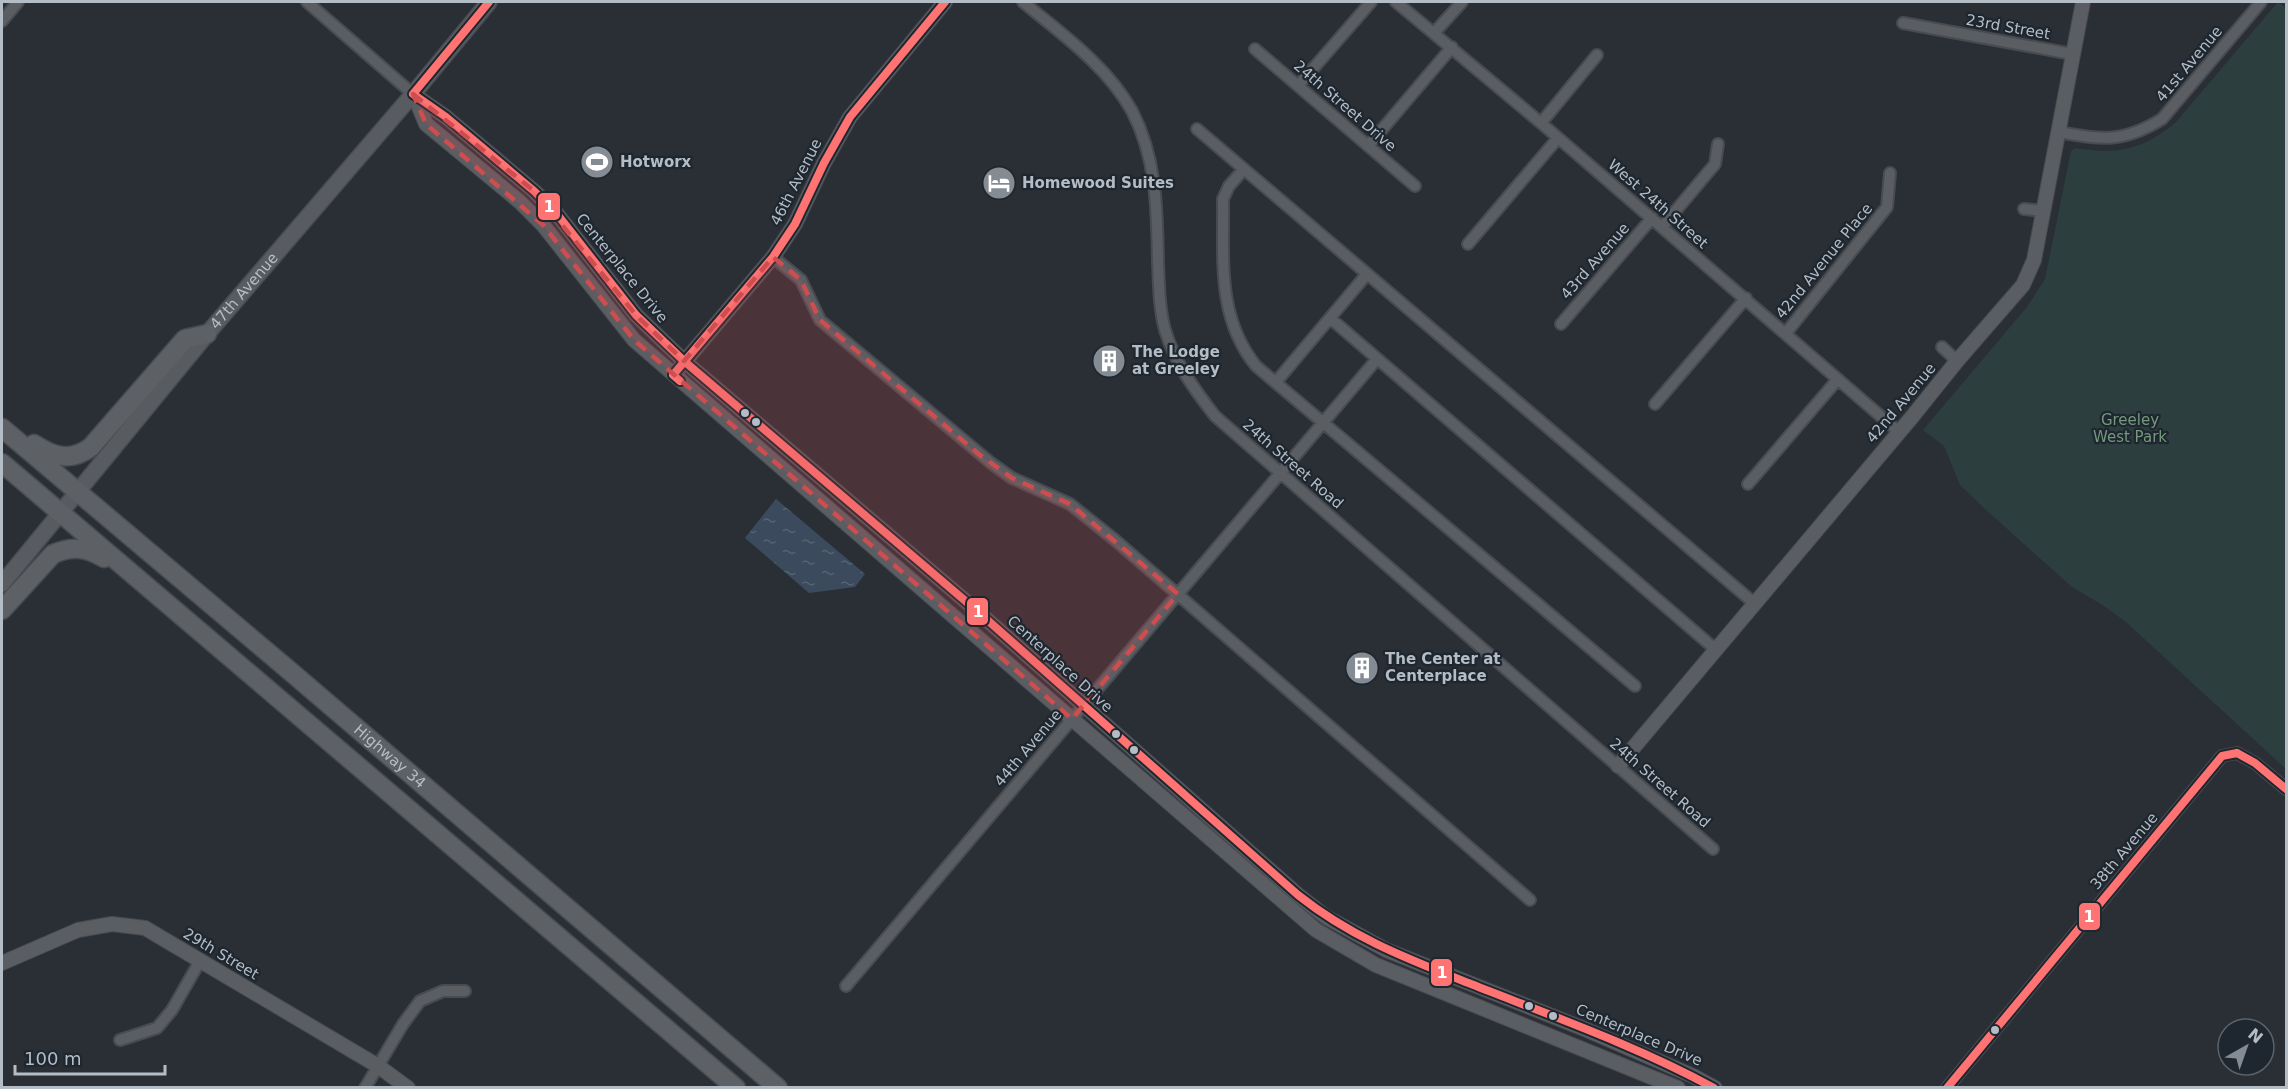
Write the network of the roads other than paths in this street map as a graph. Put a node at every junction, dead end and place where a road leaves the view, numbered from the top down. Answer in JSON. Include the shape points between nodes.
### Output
{"nodes":[{"id":1,"x":18,"y":2,"type":"edge"},
{"id":2,"x":489,"y":2,"type":"edge"},
{"id":3,"x":945,"y":2,"type":"edge"},
{"id":4,"x":1023,"y":2,"type":"edge"},
{"id":5,"x":1371,"y":2,"type":"edge"},
{"id":6,"x":1396,"y":2,"type":"edge"},
{"id":7,"x":1462,"y":2,"type":"edge"},
{"id":8,"x":2083,"y":2,"type":"edge"},
{"id":9,"x":2261,"y":2,"type":"edge"},
{"id":10,"x":311,"y":5,"type":"edge"},
{"id":11,"x":2,"y":21,"type":"edge"},
{"id":12,"x":1903,"y":23,"type":"dead end"},
{"id":13,"x":1434,"y":33,"type":"junction"},
{"id":14,"x":1452,"y":47,"type":"junction"},
{"id":15,"x":1255,"y":49,"type":"dead end"},
{"id":16,"x":2072,"y":54,"type":"junction"},
{"id":17,"x":1597,"y":55,"type":"dead end"},
{"id":18,"x":1298,"y":86,"type":"junction"},
{"id":19,"x":413,"y":94,"type":"junction"},
{"id":20,"x":1541,"y":123,"type":"junction"},
{"id":21,"x":1197,"y":129,"type":"dead end"},
{"id":22,"x":2059,"y":132,"type":"junction"},
{"id":23,"x":1558,"y":138,"type":"junction"},
{"id":24,"x":1718,"y":144,"type":"dead end"},
{"id":25,"x":1368,"y":146,"type":"junction"},
{"id":26,"x":1244,"y":169,"type":"junction"},
{"id":27,"x":1890,"y":173,"type":"dead end"},
{"id":28,"x":1415,"y":186,"type":"dead end"},
{"id":29,"x":2024,"y":209,"type":"dead end"},
{"id":30,"x":2043,"y":211,"type":"junction"},
{"id":31,"x":1652,"y":218,"type":"junction"},
{"id":32,"x":1662,"y":227,"type":"junction"},
{"id":33,"x":1468,"y":244,"type":"dead end"},
{"id":34,"x":773,"y":256,"type":"junction"},
{"id":35,"x":1367,"y":274,"type":"junction"},
{"id":36,"x":1746,"y":298,"type":"junction"},
{"id":37,"x":1330,"y":318,"type":"junction"},
{"id":38,"x":1561,"y":324,"type":"dead end"},
{"id":39,"x":1786,"y":333,"type":"junction"},
{"id":40,"x":207,"y":334,"type":"junction"},
{"id":41,"x":1942,"y":347,"type":"dead end"},
{"id":42,"x":1377,"y":359,"type":"junction"},
{"id":43,"x":1957,"y":361,"type":"junction"},
{"id":44,"x":684,"y":362,"type":"junction"},
{"id":45,"x":673,"y":375,"type":"junction"},
{"id":46,"x":1838,"y":379,"type":"junction"},
{"id":47,"x":1276,"y":382,"type":"junction"},
{"id":48,"x":1655,"y":404,"type":"dead end"},
{"id":49,"x":2,"y":420,"type":"edge"},
{"id":50,"x":1323,"y":422,"type":"junction"},
{"id":51,"x":2,"y":428,"type":"edge"},
{"id":52,"x":1899,"y":432,"type":"junction"},
{"id":53,"x":2,"y":463,"type":"edge"},
{"id":54,"x":1280,"y":473,"type":"junction"},
{"id":55,"x":1748,"y":484,"type":"dead end"},
{"id":56,"x":78,"y":491,"type":"junction"},
{"id":57,"x":61,"y":512,"type":"junction"},
{"id":58,"x":2,"y":584,"type":"edge"},
{"id":59,"x":1178,"y":594,"type":"junction"},
{"id":60,"x":1754,"y":603,"type":"junction"},
{"id":61,"x":2,"y":610,"type":"edge"},
{"id":62,"x":178,"y":613,"type":"junction"},
{"id":63,"x":1715,"y":649,"type":"junction"},
{"id":64,"x":1635,"y":686,"type":"dead end"},
{"id":65,"x":1083,"y":706,"type":"junction"},
{"id":66,"x":1072,"y":719,"type":"junction"},
{"id":67,"x":1618,"y":766,"type":"junction"},
{"id":68,"x":2286,"y":789,"type":"edge"},
{"id":69,"x":1713,"y":849,"type":"dead end"},
{"id":70,"x":1530,"y":900,"type":"dead end"},
{"id":71,"x":200,"y":961,"type":"junction"},
{"id":72,"x":2,"y":963,"type":"edge"},
{"id":73,"x":846,"y":986,"type":"dead end"},
{"id":74,"x":465,"y":991,"type":"dead end"},
{"id":75,"x":120,"y":1040,"type":"dead end"},
{"id":76,"x":378,"y":1066,"type":"junction"},
{"id":77,"x":365,"y":1088,"type":"edge"},
{"id":78,"x":408,"y":1088,"type":"edge"},
{"id":79,"x":736,"y":1088,"type":"edge"},
{"id":80,"x":778,"y":1088,"type":"edge"},
{"id":81,"x":1678,"y":1088,"type":"edge"},
{"id":82,"x":1715,"y":1088,"type":"edge"},
{"id":83,"x":1947,"y":1088,"type":"edge"}],
"edges":[{"from":1,"to":11,"type":"street"},
{"from":2,"to":19,"type":"main road","name":"47th Avenue"},
{"from":3,"to":34,"type":"street","name":"46th Avenue","via":[[850,117],[795,224]]},
{"from":4,"to":54,"type":"street","name":"24th Street Road","via":[[1093,62],[1131,111],[1151,163],[1157,197],[1159,297],[1176,360],[1215,416]]},
{"from":5,"to":18,"type":"street"},
{"from":6,"to":13,"type":"street","name":"West 24th Street"},
{"from":7,"to":13,"type":"street"},
{"from":8,"to":16,"type":"street","name":"42nd Avenue"},
{"from":9,"to":22,"type":"street","name":"41st Avenue","via":[[2162,119],[2142,131],[2114,139]]},
{"from":10,"to":19,"type":"street","name":"Centerplace Drive"},
{"from":12,"to":16,"type":"street","name":"23rd Street"},
{"from":13,"to":14,"type":"street","name":"West 24th Street"},
{"from":14,"to":20,"type":"street","name":"West 24th Street"},
{"from":14,"to":25,"type":"street"},
{"from":15,"to":18,"type":"street","name":"24th Street Drive"},
{"from":16,"to":22,"type":"street","name":"42nd Avenue"},
{"from":17,"to":20,"type":"street"},
{"from":18,"to":25,"type":"street","name":"24th Street Drive"},
{"from":19,"to":40,"type":"main road","name":"47th Avenue"},
{"from":19,"to":44,"type":"street","name":"Centerplace Drive","via":[[446,117],[549,206],[636,315]]},
{"from":19,"to":45,"type":"street","name":"Centerplace Drive","via":[[426,124],[543,225],[634,340]]},
{"from":20,"to":23,"type":"street","name":"West 24th Street"},
{"from":21,"to":26,"type":"street"},
{"from":22,"to":30,"type":"street","name":"42nd Avenue"},
{"from":23,"to":31,"type":"street","name":"West 24th Street"},
{"from":23,"to":33,"type":"street"},
{"from":24,"to":32,"type":"street","via":[[1715,164]]},
{"from":25,"to":28,"type":"street","name":"24th Street Drive"},
{"from":26,"to":35,"type":"street"},
{"from":26,"to":47,"type":"street","via":[[1223,199],[1225,294],[1236,336],[1257,366]]},
{"from":27,"to":39,"type":"street","name":"42nd Avenue Place","via":[[1887,207]]},
{"from":29,"to":30,"type":"street"},
{"from":30,"to":43,"type":"street","name":"42nd Avenue","via":[[2034,260],[2023,285]]},
{"from":31,"to":32,"type":"street","name":"West 24th Street"},
{"from":31,"to":38,"type":"street","name":"43rd Avenue"},
{"from":32,"to":36,"type":"street","name":"West 24th Street"},
{"from":34,"to":44,"type":"street","name":"46th Avenue"},
{"from":34,"to":59,"type":"street","via":[[801,280],[820,320],[980,455],[1012,478],[1070,504]]},
{"from":35,"to":37,"type":"street"},
{"from":35,"to":60,"type":"street"},
{"from":36,"to":39,"type":"street","name":"West 24th Street"},
{"from":36,"to":48,"type":"street"},
{"from":37,"to":42,"type":"street"},
{"from":37,"to":47,"type":"street"},
{"from":39,"to":46,"type":"street","name":"West 24th Street"},
{"from":40,"to":49,"type":"highway","via":[[185,339],[91,447],[71,458],[47,452]]},
{"from":40,"to":56,"type":"main road","name":"47th Avenue"},
{"from":41,"to":43,"type":"street"},
{"from":42,"to":50,"type":"street","name":"44th Avenue"},
{"from":42,"to":63,"type":"street"},
{"from":43,"to":52,"type":"street","name":"42nd Avenue"},
{"from":44,"to":45,"type":"street","name":"46th Avenue"},
{"from":44,"to":65,"type":"street","name":"Centerplace Drive","via":[[913,555]]},
{"from":45,"to":66,"type":"street","name":"Centerplace Drive"},
{"from":46,"to":52,"type":"street","name":"West 24th Street"},
{"from":46,"to":55,"type":"street"},
{"from":47,"to":50,"type":"street"},
{"from":50,"to":54,"type":"street","name":"44th Avenue"},
{"from":50,"to":64,"type":"street"},
{"from":51,"to":56,"type":"highway","name":"Highway 34"},
{"from":52,"to":60,"type":"street","name":"42nd Avenue"},
{"from":53,"to":57,"type":"highway","name":"Highway 34"},
{"from":54,"to":59,"type":"street","name":"44th Avenue"},
{"from":54,"to":67,"type":"street","name":"24th Street Road"},
{"from":56,"to":57,"type":"main road","name":"47th Avenue"},
{"from":56,"to":80,"type":"highway","name":"Highway 34"},
{"from":57,"to":58,"type":"main road","name":"47th Avenue"},
{"from":57,"to":62,"type":"highway","name":"Highway 34"},
{"from":59,"to":65,"type":"street","name":"44th Avenue"},
{"from":59,"to":70,"type":"street"},
{"from":60,"to":63,"type":"street","name":"42nd Avenue"},
{"from":61,"to":62,"type":"highway","via":[[53,554],[80,548],[104,558]]},
{"from":62,"to":79,"type":"highway","name":"Highway 34"},
{"from":63,"to":67,"type":"street","name":"42nd Avenue"},
{"from":65,"to":66,"type":"street","name":"44th Avenue"},
{"from":65,"to":82,"type":"street","name":"Centerplace Drive","via":[[1326,917],[1386,950],[1582,1028]]},
{"from":66,"to":73,"type":"street","name":"44th Avenue"},
{"from":66,"to":81,"type":"street","name":"Centerplace Drive","via":[[1316,930],[1376,965]]},
{"from":67,"to":69,"type":"street","name":"24th Street Road"},
{"from":68,"to":83,"type":"street","name":"38th Avenue","via":[[2237,753],[2222,756]]},
{"from":71,"to":72,"type":"street","name":"29th Street","via":[[145,928],[112,924],[78,930]]},
{"from":71,"to":75,"type":"street","via":[[157,1028]]},
{"from":71,"to":76,"type":"street","name":"29th Street"},
{"from":74,"to":76,"type":"street","via":[[443,991],[420,1001]]},
{"from":76,"to":77,"type":"street"},
{"from":76,"to":78,"type":"street","name":"29th Street"}]}
